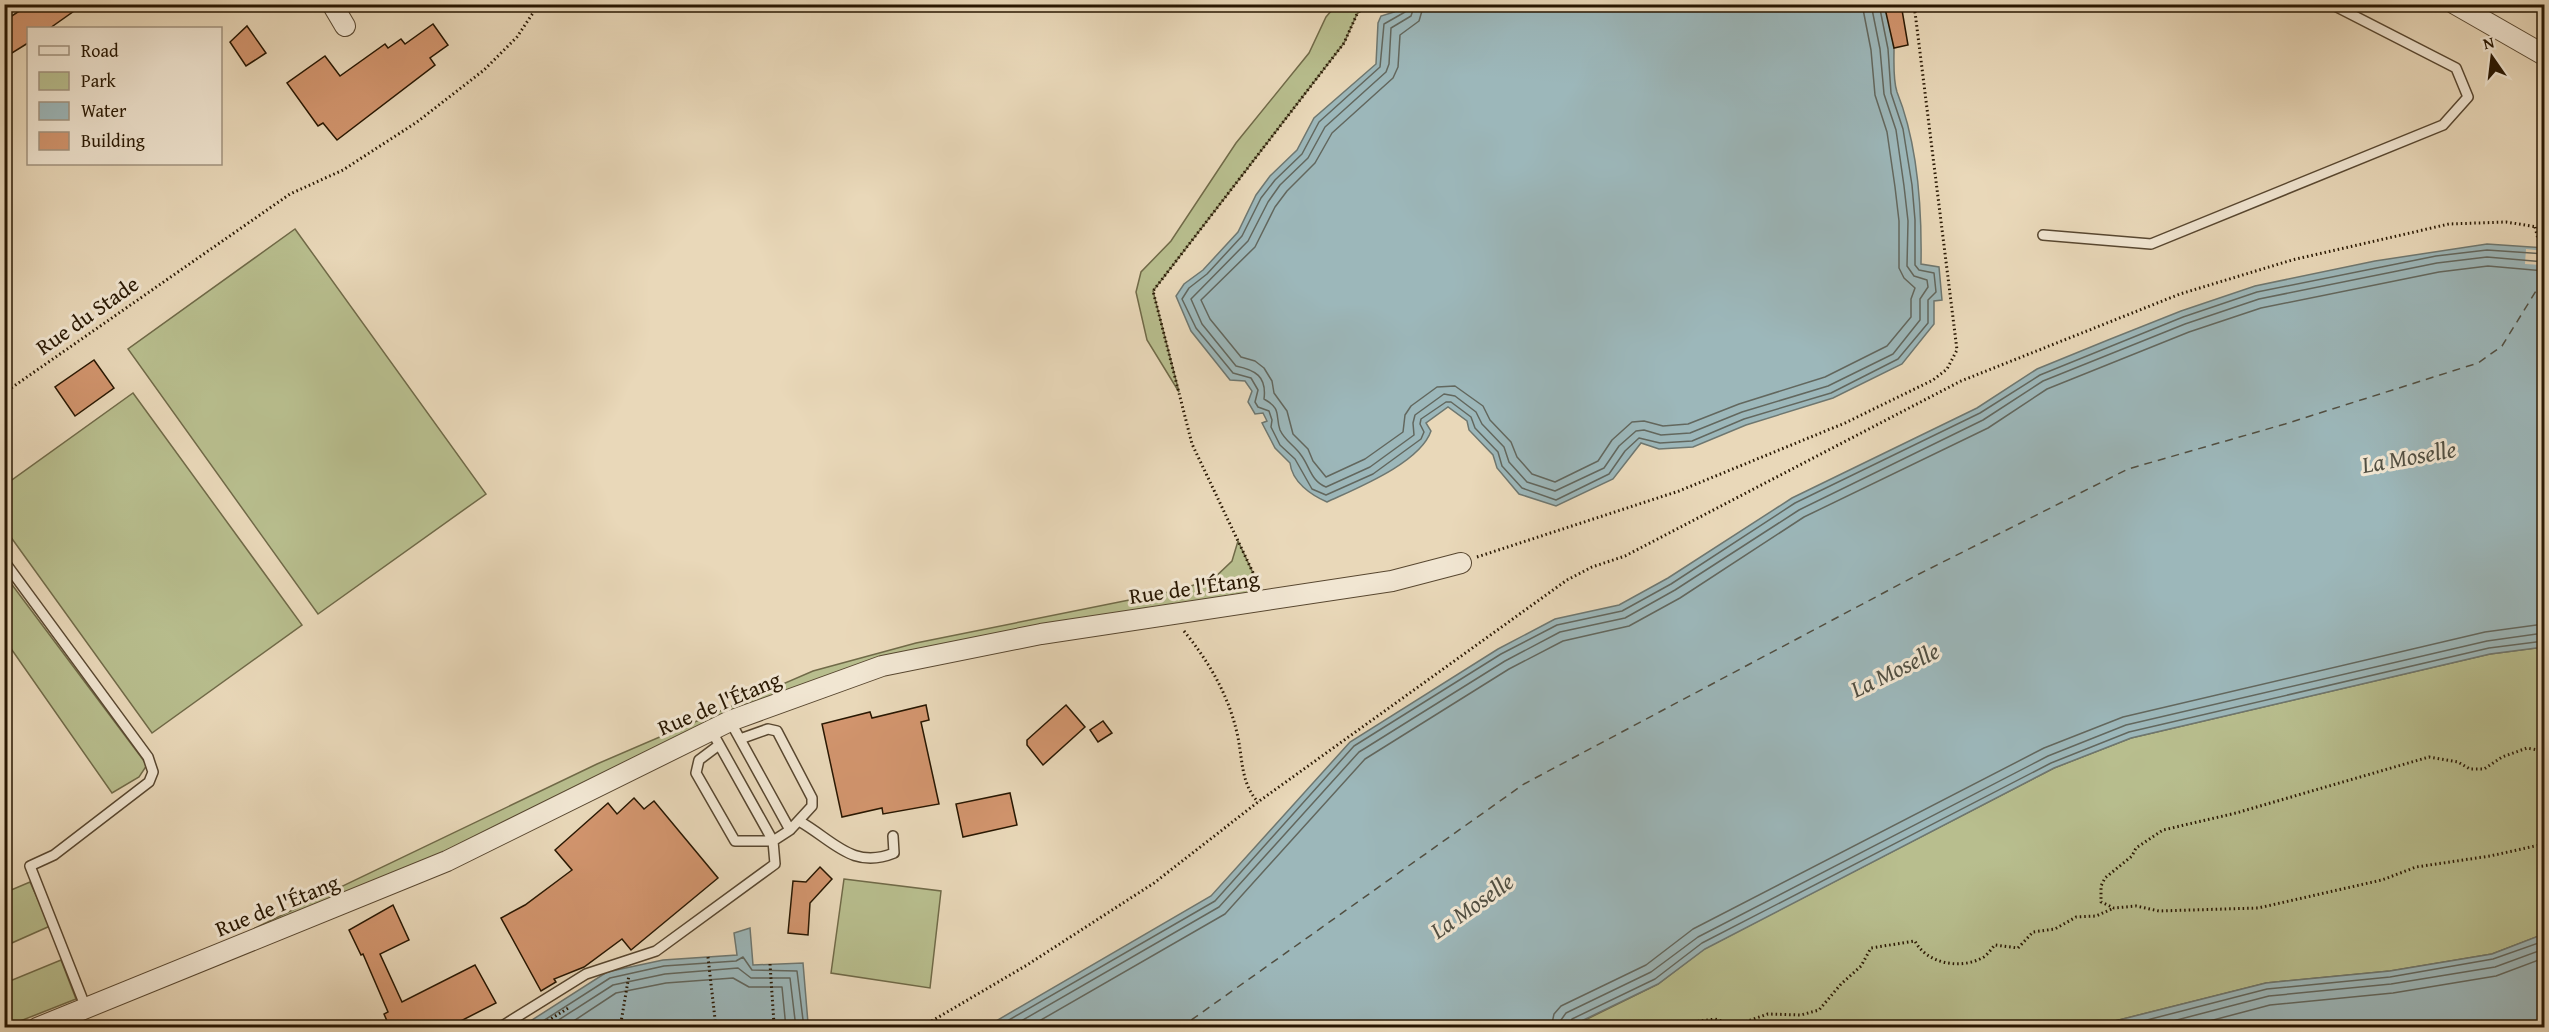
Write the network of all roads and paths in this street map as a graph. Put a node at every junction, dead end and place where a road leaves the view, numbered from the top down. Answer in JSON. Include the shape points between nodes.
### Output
{"nodes":[{"id":1,"x":332,"y":4,"type":"edge"},
{"id":2,"x":539,"y":4,"type":"edge"},
{"id":3,"x":1366,"y":4,"type":"edge"},
{"id":4,"x":1914,"y":4,"type":"edge"},
{"id":5,"x":2331,"y":4,"type":"edge"},
{"id":6,"x":2455,"y":4,"type":"edge"},
{"id":7,"x":345,"y":26,"type":"dead end"},
{"id":8,"x":2544,"y":55,"type":"edge"},
{"id":9,"x":2535,"y":227,"type":"junction"},
{"id":10,"x":2544,"y":228,"type":"edge"},
{"id":11,"x":2043,"y":235,"type":"dead end"},
{"id":12,"x":2541,"y":251,"type":"dead end"},
{"id":13,"x":4,"y":393,"type":"edge"},
{"id":14,"x":4,"y":561,"type":"edge"},
{"id":15,"x":1461,"y":562,"type":"joint"},
{"id":16,"x":1266,"y":601,"type":"junction"},
{"id":17,"x":1170,"y":615,"type":"junction"},
{"id":18,"x":730,"y":721,"type":"junction"},
{"id":19,"x":715,"y":737,"type":"junction"},
{"id":20,"x":740,"y":739,"type":"junction"},
{"id":21,"x":2544,"y":751,"type":"edge"},
{"id":22,"x":1258,"y":802,"type":"junction"},
{"id":23,"x":799,"y":822,"type":"junction"},
{"id":24,"x":790,"y":830,"type":"junction"},
{"id":25,"x":893,"y":836,"type":"dead end"},
{"id":26,"x":773,"y":841,"type":"junction"},
{"id":27,"x":2544,"y":844,"type":"edge"},
{"id":28,"x":2114,"y":908,"type":"junction"},
{"id":29,"x":708,"y":957,"type":"dead end"},
{"id":30,"x":770,"y":964,"type":"dead end"},
{"id":31,"x":630,"y":967,"type":"dead end"},
{"id":32,"x":570,"y":1007,"type":"dead end"},
{"id":33,"x":86,"y":1008,"type":"junction"},
{"id":34,"x":1693,"y":1022,"type":"dead end"},
{"id":35,"x":774,"y":1024,"type":"dead end"},
{"id":36,"x":37,"y":1028,"type":"edge"},
{"id":37,"x":499,"y":1028,"type":"edge"},
{"id":38,"x":536,"y":1028,"type":"edge"},
{"id":39,"x":620,"y":1028,"type":"edge"},
{"id":40,"x":716,"y":1028,"type":"edge"},
{"id":41,"x":920,"y":1028,"type":"edge"}],
"edges":[{"from":1,"to":7,"type":"street"},
{"from":2,"to":13,"type":"path","name":"Rue du Stade","via":[[517,37],[484,70],[417,122],[343,170],[290,194]]},
{"from":3,"to":16,"type":"path","via":[[1344,43],[1153,291],[1192,444]]},
{"from":4,"to":15,"type":"path","via":[[1957,350],[1947,369],[1933,380],[1845,423],[1679,491]]},
{"from":5,"to":11,"type":"lane","via":[[2456,68],[2468,97],[2443,125],[2151,244]]},
{"from":6,"to":8,"type":"street"},
{"from":9,"to":10,"type":"path"},
{"from":9,"to":12,"type":"path"},
{"from":9,"to":22,"type":"path","via":[[2506,222],[2450,224],[2292,260],[2181,294],[1961,381],[1625,556],[1567,580]]},
{"from":14,"to":33,"type":"lane","via":[[148,757],[153,772],[149,782],[63,848],[30,866]]},
{"from":15,"to":16,"type":"street","name":"Rue de l'Étang","via":[[1392,581]]},
{"from":16,"to":17,"type":"street","name":"Rue de l'Étang"},
{"from":17,"to":18,"type":"street","name":"Rue de l'Étang","via":[[1041,634],[882,666]]},
{"from":17,"to":22,"type":"path","via":[[1221,685],[1237,734],[1240,762],[1250,793]]},
{"from":18,"to":19,"type":"street","name":"Rue de l'Étang"},
{"from":18,"to":20,"type":"lane"},
{"from":19,"to":26,"type":"lane"},
{"from":19,"to":26,"type":"lane","via":[[699,760],[696,773],[735,841]]},
{"from":19,"to":33,"type":"street","name":"Rue de l'Étang","via":[[447,861]]},
{"from":20,"to":23,"type":"lane","via":[[768,729],[777,731],[812,798],[812,806]]},
{"from":20,"to":24,"type":"lane"},
{"from":21,"to":28,"type":"path","via":[[2527,748],[2484,769],[2429,757],[2163,830],[2136,848],[2106,878],[2101,886],[2101,902]]},
{"from":22,"to":41,"type":"path","via":[[1154,883],[1027,966]]},
{"from":23,"to":24,"type":"lane"},
{"from":23,"to":25,"type":"lane","via":[[850,856],[879,859],[894,853]]},
{"from":24,"to":26,"type":"lane"},
{"from":26,"to":37,"type":"lane","via":[[775,864],[656,951],[586,974]]},
{"from":27,"to":28,"type":"path","via":[[2416,867],[2382,880],[2259,908]]},
{"from":28,"to":34,"type":"path","via":[[2096,916],[2076,917],[2055,929],[2033,932],[2018,948],[1995,945],[1982,958],[1962,963],[1936,961],[1920,951],[1915,941],[1871,948],[1861,966],[1819,1010],[1801,1015],[1768,1014],[1736,1025],[1714,1019]]},
{"from":29,"to":40,"type":"path"},
{"from":30,"to":35,"type":"path"},
{"from":31,"to":39,"type":"path"},
{"from":32,"to":38,"type":"path"},
{"from":33,"to":36,"type":"street","name":"Rue de l'Étang"}]}
